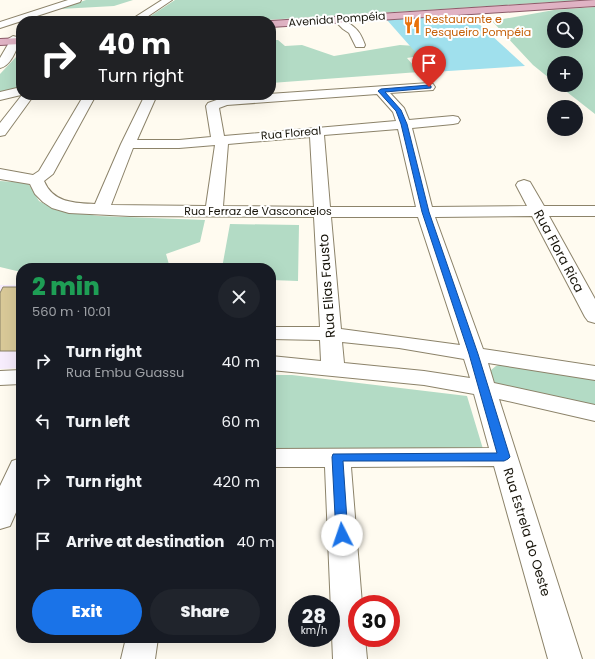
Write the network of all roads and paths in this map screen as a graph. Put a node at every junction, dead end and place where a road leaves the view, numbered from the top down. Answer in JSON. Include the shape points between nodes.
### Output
{"nodes":[{"id":1,"x":77,"y":0,"type":"edge"},
{"id":2,"x":168,"y":0,"type":"edge"},
{"id":3,"x":595,"y":3,"type":"edge"},
{"id":4,"x":28,"y":16,"type":"edge"},
{"id":5,"x":142,"y":16,"type":"edge"},
{"id":6,"x":338,"y":19,"type":"junction"},
{"id":7,"x":16,"y":20,"type":"edge"},
{"id":8,"x":276,"y":24,"type":"edge"},
{"id":9,"x":0,"y":25,"type":"edge"},
{"id":10,"x":16,"y":40,"type":"edge"},
{"id":11,"x":0,"y":41,"type":"edge"},
{"id":12,"x":16,"y":43,"type":"edge"},
{"id":13,"x":360,"y":45,"type":"dead end"},
{"id":14,"x":0,"y":65,"type":"edge"},
{"id":15,"x":429,"y":87,"type":"dead end"},
{"id":16,"x":381,"y":91,"type":"junction"},
{"id":17,"x":16,"y":92,"type":"edge"},
{"id":18,"x":0,"y":96,"type":"edge"},
{"id":19,"x":276,"y":98,"type":"edge"},
{"id":20,"x":24,"y":100,"type":"edge"},
{"id":21,"x":87,"y":100,"type":"edge"},
{"id":22,"x":149,"y":100,"type":"edge"},
{"id":23,"x":253,"y":100,"type":"edge"},
{"id":24,"x":453,"y":120,"type":"dead end"},
{"id":25,"x":404,"y":124,"type":"junction"},
{"id":26,"x":317,"y":131,"type":"junction"},
{"id":27,"x":0,"y":132,"type":"edge"},
{"id":28,"x":218,"y":140,"type":"junction"},
{"id":29,"x":128,"y":144,"type":"junction"},
{"id":30,"x":0,"y":174,"type":"edge"},
{"id":31,"x":36,"y":180,"type":"junction"},
{"id":32,"x":524,"y":184,"type":"dead end"},
{"id":33,"x":101,"y":210,"type":"junction"},
{"id":34,"x":322,"y":211,"type":"junction"},
{"id":35,"x":538,"y":211,"type":"junction"},
{"id":36,"x":595,"y":211,"type":"edge"},
{"id":37,"x":214,"y":212,"type":"junction"},
{"id":38,"x":425,"y":212,"type":"junction"},
{"id":39,"x":595,"y":317,"type":"edge"},
{"id":40,"x":276,"y":333,"type":"edge"},
{"id":41,"x":330,"y":334,"type":"junction"},
{"id":42,"x":474,"y":354,"type":"junction"},
{"id":43,"x":276,"y":364,"type":"edge"},
{"id":44,"x":333,"y":368,"type":"junction"},
{"id":45,"x":595,"y":373,"type":"edge"},
{"id":46,"x":16,"y":377,"type":"edge"},
{"id":47,"x":0,"y":378,"type":"edge"},
{"id":48,"x":484,"y":388,"type":"junction"},
{"id":49,"x":595,"y":413,"type":"edge"},
{"id":50,"x":337,"y":457,"type":"junction"},
{"id":51,"x":504,"y":457,"type":"junction"},
{"id":52,"x":276,"y":458,"type":"edge"},
{"id":53,"x":16,"y":480,"type":"edge"},
{"id":54,"x":0,"y":518,"type":"edge"},
{"id":55,"x":141,"y":643,"type":"edge"},
{"id":56,"x":138,"y":659,"type":"edge"},
{"id":57,"x":350,"y":659,"type":"edge"},
{"id":58,"x":564,"y":659,"type":"edge"}],
"edges":[{"from":1,"to":4,"type":"street"},
{"from":2,"to":5,"type":"street"},
{"from":3,"to":6,"type":"main road","name":"Avenida Pompéia"},
{"from":6,"to":8,"type":"main road","name":"Avenida Pompéia"},
{"from":6,"to":13,"type":"street","via":[[353,31]]},
{"from":7,"to":9,"type":"street"},
{"from":10,"to":11,"type":"main road"},
{"from":12,"to":14,"type":"street"},
{"from":15,"to":16,"type":"street"},
{"from":16,"to":19,"type":"street"},
{"from":16,"to":25,"type":"street","name":"Rua Estrela do Oeste","via":[[399,111]]},
{"from":17,"to":18,"type":"street"},
{"from":20,"to":27,"type":"street"},
{"from":21,"to":31,"type":"street","via":[[45,174]]},
{"from":22,"to":29,"type":"street"},
{"from":23,"to":28,"type":"street","via":[[225,102],[212,106]]},
{"from":24,"to":25,"type":"street","name":"Rua Floreal"},
{"from":25,"to":26,"type":"street","name":"Rua Floreal"},
{"from":25,"to":38,"type":"street","name":"Rua Estrela do Oeste"},
{"from":26,"to":28,"type":"street","name":"Rua Floreal"},
{"from":26,"to":34,"type":"street","name":"Rua Elias Fausto"},
{"from":28,"to":29,"type":"street","name":"Rua Floreal","via":[[179,144]]},
{"from":28,"to":37,"type":"street","via":[[222,145]]},
{"from":29,"to":33,"type":"street"},
{"from":30,"to":31,"type":"street"},
{"from":31,"to":33,"type":"street","name":"Rua Ferraz de Vasconcelos","via":[[39,190],[60,206]]},
{"from":32,"to":35,"type":"street","name":"Rua Flora Rica"},
{"from":33,"to":37,"type":"street","name":"Rua Ferraz de Vasconcelos"},
{"from":34,"to":37,"type":"street","name":"Rua Ferraz de Vasconcelos"},
{"from":34,"to":38,"type":"street","name":"Rua Ferraz de Vasconcelos"},
{"from":34,"to":41,"type":"street","name":"Rua Elias Fausto"},
{"from":35,"to":36,"type":"street","name":"Rua Ferraz de Vasconcelos"},
{"from":35,"to":38,"type":"street","name":"Rua Ferraz de Vasconcelos"},
{"from":35,"to":39,"type":"street","name":"Rua Flora Rica"},
{"from":38,"to":42,"type":"street","name":"Rua Estrela do Oeste"},
{"from":40,"to":41,"type":"street"},
{"from":41,"to":42,"type":"street"},
{"from":41,"to":44,"type":"street","name":"Rua Elias Fausto"},
{"from":42,"to":45,"type":"street"},
{"from":42,"to":48,"type":"street","name":"Rua Estrela do Oeste"},
{"from":43,"to":44,"type":"street"},
{"from":44,"to":48,"type":"street","via":[[424,378]]},
{"from":46,"to":47,"type":"street"},
{"from":48,"to":49,"type":"street"},
{"from":48,"to":51,"type":"street","name":"Rua Estrela do Oeste"},
{"from":50,"to":51,"type":"street"},
{"from":50,"to":52,"type":"street"},
{"from":50,"to":57,"type":"street"},
{"from":51,"to":58,"type":"street","name":"Rua Estrela do Oeste"},
{"from":53,"to":54,"type":"street"},
{"from":55,"to":56,"type":"street"}]}
